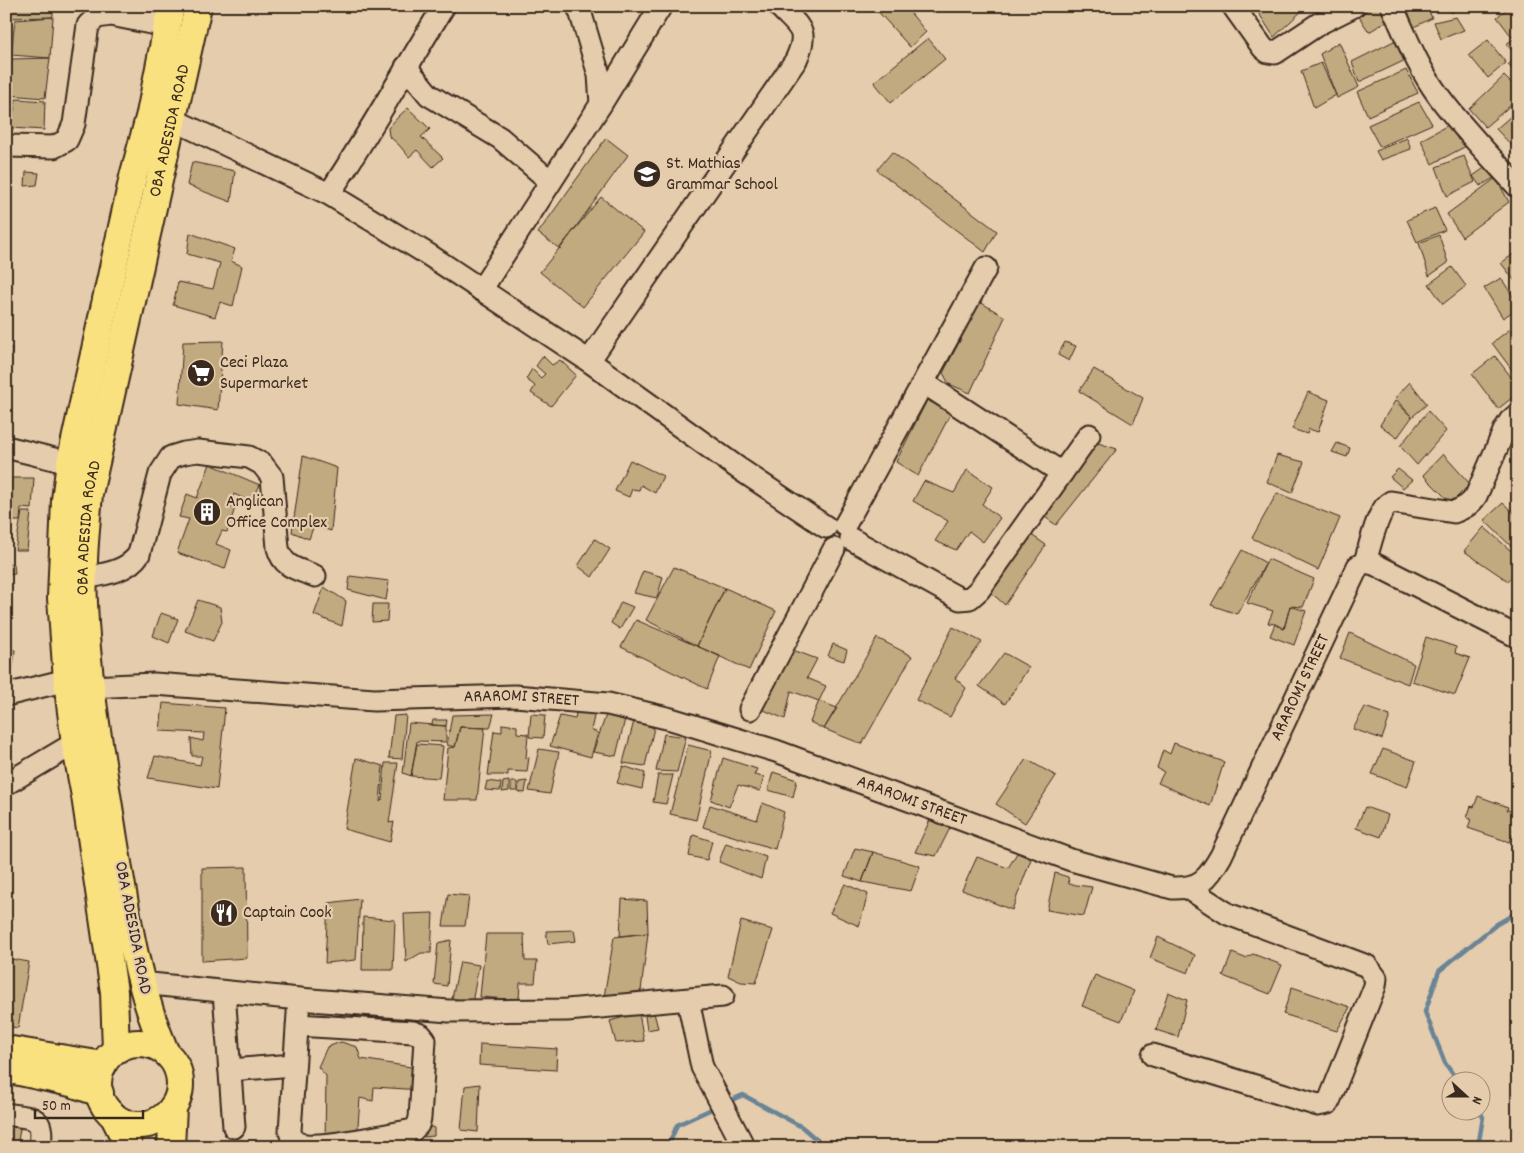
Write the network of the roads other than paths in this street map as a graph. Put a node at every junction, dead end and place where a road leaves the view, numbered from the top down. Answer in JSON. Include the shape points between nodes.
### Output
{"nodes":[{"id":1,"x":198,"y":6,"type":"edge"},
{"id":2,"x":444,"y":6,"type":"edge"},
{"id":3,"x":577,"y":6,"type":"edge"},
{"id":4,"x":661,"y":6,"type":"edge"},
{"id":5,"x":779,"y":6,"type":"edge"},
{"id":6,"x":1233,"y":6,"type":"edge"},
{"id":7,"x":1354,"y":6,"type":"edge"},
{"id":8,"x":1392,"y":6,"type":"edge"},
{"id":9,"x":169,"y":16,"type":"edge"},
{"id":10,"x":406,"y":67,"type":"junction"},
{"id":11,"x":391,"y":92,"type":"junction"},
{"id":12,"x":429,"y":95,"type":"junction"},
{"id":13,"x":601,"y":104,"type":"junction"},
{"id":14,"x":161,"y":116,"type":"junction"},
{"id":15,"x":6,"y":146,"type":"edge"},
{"id":16,"x":550,"y":181,"type":"junction"},
{"id":17,"x":1518,"y":187,"type":"edge"},
{"id":18,"x":329,"y":194,"type":"junction"},
{"id":19,"x":986,"y":268,"type":"dead end"},
{"id":20,"x":481,"y":290,"type":"junction"},
{"id":21,"x":589,"y":361,"type":"junction"},
{"id":22,"x":924,"y":383,"type":"junction"},
{"id":23,"x":1518,"y":414,"type":"edge"},
{"id":24,"x":1089,"y":435,"type":"dead end"},
{"id":25,"x":6,"y":447,"type":"edge"},
{"id":26,"x":70,"y":463,"type":"junction"},
{"id":27,"x":1062,"y":473,"type":"junction"},
{"id":28,"x":839,"y":535,"type":"junction"},
{"id":29,"x":1365,"y":562,"type":"junction"},
{"id":30,"x":315,"y":576,"type":"dead end"},
{"id":31,"x":84,"y":578,"type":"junction"},
{"id":32,"x":1518,"y":637,"type":"edge"},
{"id":33,"x":78,"y":683,"type":"junction"},
{"id":34,"x":6,"y":695,"type":"edge"},
{"id":35,"x":750,"y":709,"type":"dead end"},
{"id":36,"x":75,"y":743,"type":"junction"},
{"id":37,"x":6,"y":784,"type":"edge"},
{"id":38,"x":1188,"y":888,"type":"junction"},
{"id":39,"x":141,"y":983,"type":"junction"},
{"id":40,"x":224,"y":992,"type":"junction"},
{"id":41,"x":723,"y":996,"type":"dead end"},
{"id":42,"x":299,"y":999,"type":"junction"},
{"id":43,"x":688,"y":1000,"type":"junction"},
{"id":44,"x":297,"y":1025,"type":"junction"},
{"id":45,"x":6,"y":1049,"type":"edge"},
{"id":46,"x":165,"y":1051,"type":"junction"},
{"id":47,"x":1153,"y":1055,"type":"dead end"},
{"id":48,"x":109,"y":1058,"type":"junction"},
{"id":49,"x":294,"y":1065,"type":"junction"},
{"id":50,"x":6,"y":1069,"type":"edge"},
{"id":51,"x":230,"y":1070,"type":"junction"},
{"id":52,"x":100,"y":1093,"type":"junction"},
{"id":53,"x":173,"y":1107,"type":"junction"},
{"id":54,"x":6,"y":1114,"type":"edge"},
{"id":55,"x":113,"y":1115,"type":"junction"},
{"id":56,"x":234,"y":1127,"type":"dead end"},
{"id":57,"x":40,"y":1147,"type":"edge"},
{"id":58,"x":129,"y":1147,"type":"edge"},
{"id":59,"x":171,"y":1147,"type":"edge"},
{"id":60,"x":744,"y":1147,"type":"edge"}],
"edges":[{"from":1,"to":14,"type":"main road","name":"OBA ADESIDA ROAD"},
{"from":2,"to":10,"type":"street"},
{"from":3,"to":13,"type":"street","via":[[599,75]]},
{"from":4,"to":13,"type":"street"},
{"from":5,"to":21,"type":"street","via":[[803,36],[803,46],[796,60]]},
{"from":6,"to":7,"type":"street","via":[[1263,48],[1275,53],[1320,23]]},
{"from":8,"to":17,"type":"street","via":[[1417,61],[1437,94]]},
{"from":9,"to":14,"type":"main road","name":"OBA ADESIDA ROAD"},
{"from":9,"to":15,"type":"street","via":[[111,14],[97,17],[88,25],[74,124],[67,140],[54,147]]},
{"from":10,"to":11,"type":"street"},
{"from":10,"to":12,"type":"street"},
{"from":11,"to":12,"type":"street"},
{"from":11,"to":18,"type":"street"},
{"from":12,"to":16,"type":"street","via":[[500,138]]},
{"from":13,"to":16,"type":"street"},
{"from":14,"to":18,"type":"street"},
{"from":14,"to":26,"type":"main road","name":"OBA ADESIDA ROAD","via":[[133,177]]},
{"from":14,"to":31,"type":"main road","name":"OBA ADESIDA ROAD","via":[[89,494]]},
{"from":16,"to":20,"type":"street"},
{"from":18,"to":20,"type":"street"},
{"from":19,"to":22,"type":"street"},
{"from":20,"to":21,"type":"street"},
{"from":21,"to":28,"type":"street","via":[[738,468]]},
{"from":22,"to":27,"type":"street"},
{"from":22,"to":28,"type":"street"},
{"from":23,"to":29,"type":"street","name":"ARAROMI STREET","via":[[1505,429],[1470,504],[1454,512],[1391,502],[1386,504]]},
{"from":24,"to":27,"type":"street"},
{"from":25,"to":26,"type":"street"},
{"from":26,"to":33,"type":"main road","name":"OBA ADESIDA ROAD","via":[[65,500],[61,598]]},
{"from":27,"to":28,"type":"street","via":[[979,590],[965,600]]},
{"from":28,"to":35,"type":"street"},
{"from":29,"to":32,"type":"street"},
{"from":29,"to":38,"type":"street","name":"ARAROMI STREET","via":[[1358,566],[1221,856],[1212,872]]},
{"from":30,"to":31,"type":"street","via":[[288,566],[280,557],[272,477],[262,464],[249,457],[184,452],[171,457],[160,474],[140,554],[134,563],[116,572]]},
{"from":31,"to":33,"type":"main road","name":"OBA ADESIDA ROAD"},
{"from":33,"to":34,"type":"street","name":"ARAROMI STREET"},
{"from":33,"to":36,"type":"main road","name":"OBA ADESIDA ROAD"},
{"from":33,"to":38,"type":"street","name":"ARAROMI STREET","via":[[154,684],[374,700],[515,696],[608,704],[671,719],[776,752],[1071,860],[1172,888]]},
{"from":33,"to":39,"type":"main road","name":"OBA ADESIDA ROAD"},
{"from":36,"to":37,"type":"street"},
{"from":36,"to":48,"type":"main road","name":"OBA ADESIDA ROAD","via":[[86,796],[114,992]]},
{"from":38,"to":47,"type":"street","via":[[1228,914],[1367,966],[1376,978],[1375,986],[1330,1099],[1323,1105]]},
{"from":39,"to":40,"type":"street"},
{"from":39,"to":46,"type":"main road","name":"OBA ADESIDA ROAD"},
{"from":40,"to":42,"type":"street"},
{"from":40,"to":51,"type":"street"},
{"from":41,"to":43,"type":"street"},
{"from":42,"to":43,"type":"street","via":[[448,1011],[567,1010]]},
{"from":42,"to":44,"type":"street"},
{"from":43,"to":60,"type":"street","via":[[702,1067]]},
{"from":44,"to":49,"type":"street"},
{"from":44,"to":49,"type":"street","via":[[421,1035],[425,1040],[418,1125],[413,1130],[349,1142],[296,1143],[290,1131]]},
{"from":45,"to":48,"type":"main road"},
{"from":46,"to":48,"type":"main road","via":[[149,1044],[132,1043]]},
{"from":46,"to":53,"type":"main road","via":[[179,1071],[180,1090]]},
{"from":48,"to":52,"type":"main road","via":[[99,1079]]},
{"from":49,"to":51,"type":"street"},
{"from":50,"to":52,"type":"main road","via":[[71,1083]]},
{"from":51,"to":56,"type":"street"},
{"from":52,"to":55,"type":"main road","via":[[104,1105]]},
{"from":53,"to":55,"type":"main road","via":[[161,1119],[145,1124],[128,1123]]},
{"from":53,"to":59,"type":"main road"},
{"from":54,"to":57,"type":"street","via":[[40,1124]]},
{"from":55,"to":58,"type":"main road"}]}
